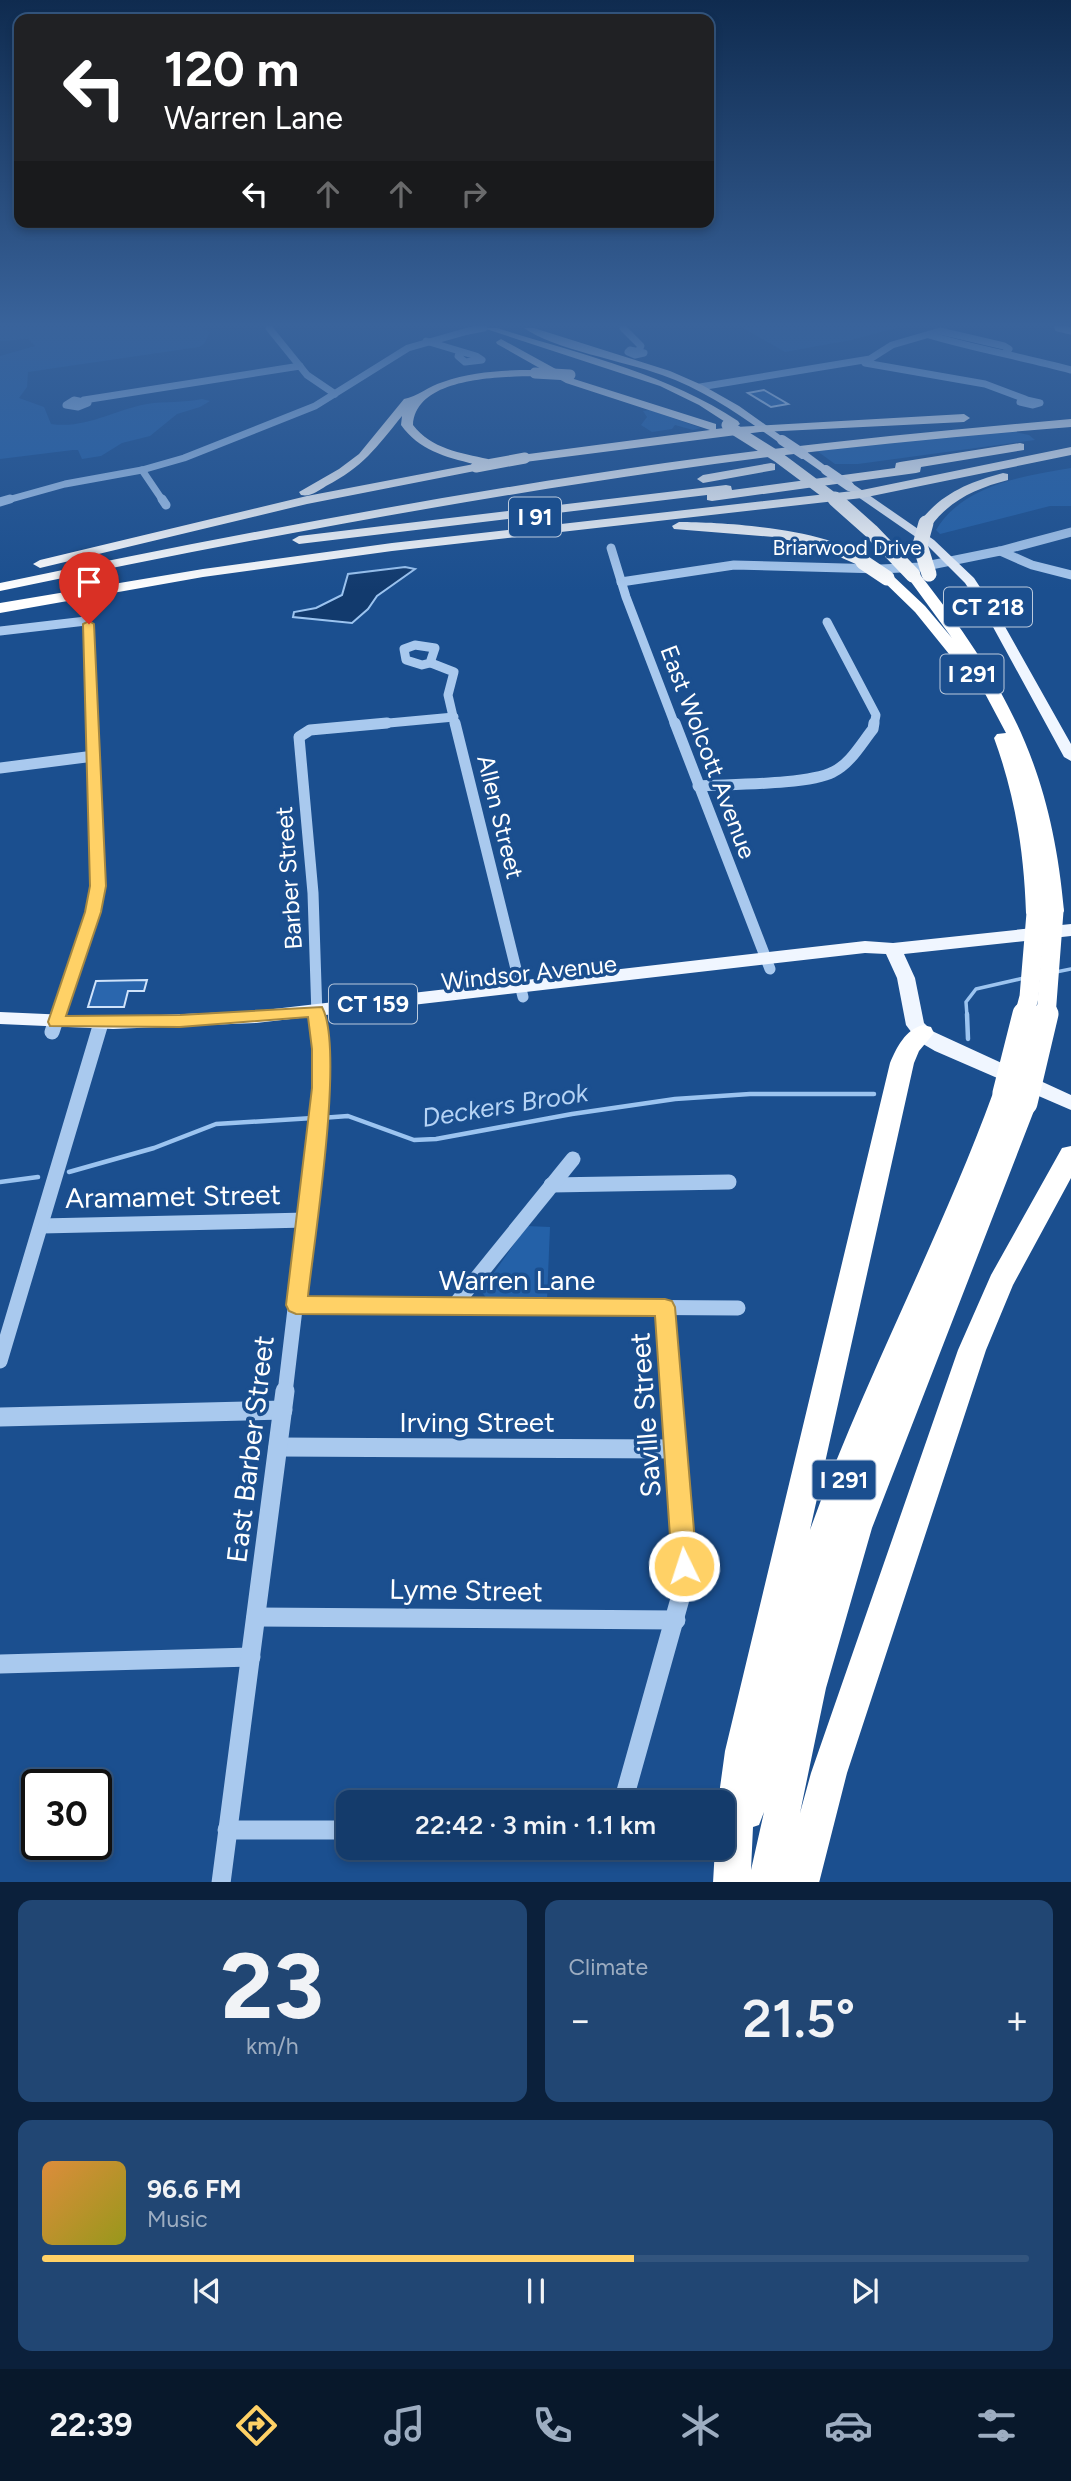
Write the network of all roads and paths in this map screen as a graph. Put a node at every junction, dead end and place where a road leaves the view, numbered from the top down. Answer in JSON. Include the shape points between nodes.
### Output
{"nodes":[{"id":1,"x":290,"y":416,"type":"edge"},
{"id":2,"x":397,"y":416,"type":"edge"},
{"id":3,"x":406,"y":416,"type":"edge"},
{"id":4,"x":691,"y":416,"type":"edge"},
{"id":5,"x":705,"y":416,"type":"edge"},
{"id":6,"x":714,"y":416,"type":"edge"},
{"id":7,"x":745,"y":416,"type":"edge"},
{"id":8,"x":1071,"y":418,"type":"edge"},
{"id":9,"x":723,"y":425,"type":"junction"},
{"id":10,"x":764,"y":428,"type":"junction"},
{"id":11,"x":1071,"y":445,"type":"edge"},
{"id":12,"x":709,"y":456,"type":"junction"},
{"id":13,"x":808,"y":458,"type":"junction"},
{"id":14,"x":590,"y":464,"type":"dead end"},
{"id":15,"x":573,"y":465,"type":"dead end"},
{"id":16,"x":1071,"y":465,"type":"edge"},
{"id":17,"x":771,"y":467,"type":"junction"},
{"id":18,"x":142,"y":470,"type":"junction"},
{"id":19,"x":862,"y":494,"type":"junction"},
{"id":20,"x":0,"y":502,"type":"edge"},
{"id":21,"x":166,"y":505,"type":"dead end"},
{"id":22,"x":208,"y":523,"type":"junction"},
{"id":23,"x":1071,"y":532,"type":"edge"},
{"id":24,"x":275,"y":543,"type":"junction"},
{"id":25,"x":200,"y":545,"type":"junction"},
{"id":26,"x":611,"y":548,"type":"dead end"},
{"id":27,"x":377,"y":549,"type":"junction"},
{"id":28,"x":1000,"y":551,"type":"junction"},
{"id":29,"x":952,"y":562,"type":"junction"},
{"id":30,"x":0,"y":574,"type":"edge"},
{"id":31,"x":1071,"y":575,"type":"edge"},
{"id":32,"x":908,"y":576,"type":"junction"},
{"id":33,"x":0,"y":580,"type":"edge"},
{"id":34,"x":621,"y":582,"type":"junction"},
{"id":35,"x":0,"y":587,"type":"edge"},
{"id":36,"x":0,"y":592,"type":"edge"},
{"id":37,"x":0,"y":599,"type":"edge"},
{"id":38,"x":0,"y":608,"type":"edge"},
{"id":39,"x":827,"y":622,"type":"dead end"},
{"id":40,"x":0,"y":631,"type":"edge"},
{"id":41,"x":431,"y":663,"type":"dead end"},
{"id":42,"x":974,"y":667,"type":"junction"},
{"id":43,"x":454,"y":717,"type":"junction"},
{"id":44,"x":94,"y":756,"type":"junction"},
{"id":45,"x":1071,"y":757,"type":"edge"},
{"id":46,"x":0,"y":768,"type":"edge"},
{"id":47,"x":698,"y":786,"type":"junction"},
{"id":48,"x":1071,"y":930,"type":"edge"},
{"id":49,"x":893,"y":949,"type":"junction"},
{"id":50,"x":768,"y":964,"type":"junction"},
{"id":51,"x":522,"y":992,"type":"junction"},
{"id":52,"x":317,"y":1016,"type":"junction"},
{"id":53,"x":0,"y":1018,"type":"edge"},
{"id":54,"x":54,"y":1027,"type":"junction"},
{"id":55,"x":99,"y":1028,"type":"junction"},
{"id":56,"x":0,"y":1029,"type":"edge"},
{"id":57,"x":923,"y":1034,"type":"junction"},
{"id":58,"x":1015,"y":1098,"type":"junction"},
{"id":59,"x":1071,"y":1103,"type":"edge"},
{"id":60,"x":318,"y":1120,"type":"joint"},
{"id":61,"x":1071,"y":1155,"type":"edge"},
{"id":62,"x":573,"y":1159,"type":"dead end"},
{"id":63,"x":729,"y":1182,"type":"dead end"},
{"id":64,"x":551,"y":1185,"type":"junction"},
{"id":65,"x":306,"y":1220,"type":"junction"},
{"id":66,"x":41,"y":1226,"type":"junction"},
{"id":67,"x":296,"y":1305,"type":"junction"},
{"id":68,"x":454,"y":1306,"type":"junction"},
{"id":69,"x":665,"y":1307,"type":"junction"},
{"id":70,"x":738,"y":1308,"type":"dead end"},
{"id":71,"x":0,"y":1361,"type":"edge"},
{"id":72,"x":283,"y":1410,"type":"junction"},
{"id":73,"x":0,"y":1417,"type":"edge"},
{"id":74,"x":278,"y":1447,"type":"junction"},
{"id":75,"x":676,"y":1449,"type":"junction"},
{"id":76,"x":256,"y":1617,"type":"junction"},
{"id":77,"x":676,"y":1620,"type":"junction"},
{"id":78,"x":251,"y":1657,"type":"junction"},
{"id":79,"x":0,"y":1664,"type":"edge"},
{"id":80,"x":626,"y":1790,"type":"edge"},
{"id":81,"x":228,"y":1830,"type":"junction"},
{"id":82,"x":336,"y":1830,"type":"edge"},
{"id":83,"x":221,"y":1882,"type":"edge"},
{"id":84,"x":732,"y":1882,"type":"edge"},
{"id":85,"x":766,"y":1882,"type":"edge"},
{"id":86,"x":800,"y":1882,"type":"edge"}],
"edges":[{"from":1,"to":18,"type":"street"},
{"from":2,"to":22,"type":"highway","via":[[372,449],[344,472],[288,499]]},
{"from":3,"to":15,"type":"highway","via":[[407,425],[423,442],[461,457],[514,465]]},
{"from":4,"to":9,"type":"highway"},
{"from":5,"to":9,"type":"highway","bridge":true},
{"from":6,"to":9,"type":"highway"},
{"from":7,"to":10,"type":"main road","number":"CT 218"},
{"from":8,"to":10,"type":"highway"},
{"from":8,"to":12,"type":"highway","number":"I 91"},
{"from":8,"to":25,"type":"highway","via":[[639,470]]},
{"from":9,"to":32,"type":"highway","number":"I 291","via":[[826,501]]},
{"from":9,"to":32,"type":"highway","number":"I 291","bridge":true,"via":[[758,443],[839,502],[887,546]]},
{"from":10,"to":13,"type":"main road","number":"CT 218","bridge":true},
{"from":10,"to":22,"type":"highway","bridge":true,"via":[[525,458]]},
{"from":11,"to":19,"type":"highway"},
{"from":11,"to":24,"type":"highway"},
{"from":11,"to":37,"type":"highway","number":"I 91","via":[[779,488],[293,546]]},
{"from":12,"to":14,"type":"highway"},
{"from":12,"to":33,"type":"highway","number":"I 91","via":[[349,511]]},
{"from":13,"to":17,"type":"highway"},
{"from":13,"to":19,"type":"main road","number":"CT 218","bridge":true},
{"from":16,"to":32,"type":"highway","bridge":true,"via":[[974,486],[944,503],[926,523]]},
{"from":17,"to":24,"type":"highway"},
{"from":17,"to":25,"type":"highway","via":[[474,501]]},
{"from":18,"to":20,"type":"street","via":[[71,482]]},
{"from":18,"to":21,"type":"street"},
{"from":19,"to":27,"type":"highway"},
{"from":19,"to":29,"type":"main road","number":"CT 218"},
{"from":22,"to":30,"type":"highway"},
{"from":23,"to":28,"type":"street","name":"Briarwood Drive"},
{"from":24,"to":36,"type":"highway"},
{"from":25,"to":35,"type":"highway"},
{"from":26,"to":34,"type":"street","name":"East Wolcott Avenue"},
{"from":27,"to":32,"type":"highway","bridge":true,"via":[[703,526],[793,536]]},
{"from":27,"to":38,"type":"highway"},
{"from":28,"to":29,"type":"street","name":"Briarwood Drive"},
{"from":28,"to":31,"type":"street"},
{"from":29,"to":34,"type":"street","name":"Briarwood Drive","via":[[895,569],[734,565]]},
{"from":29,"to":45,"type":"main road","number":"CT 218","via":[[983,600]]},
{"from":32,"to":42,"type":"highway"},
{"from":32,"to":42,"type":"highway","number":"I 291"},
{"from":34,"to":47,"type":"street","name":"East Wolcott Avenue"},
{"from":39,"to":47,"type":"street","via":[[876,715],[873,729],[846,763],[823,776]]},
{"from":40,"to":44,"type":"street","via":[[86,621]]},
{"from":41,"to":43,"type":"street","name":"Allen Street","via":[[454,672],[448,691]]},
{"from":42,"to":58,"type":"highway","number":"I 291","bridge":true,"via":[[1019,784],[1045,912],[1048,1003],[1040,1049]]},
{"from":43,"to":51,"type":"street","name":"Allen Street"},
{"from":43,"to":52,"type":"street","name":"Barber Street","via":[[302,733],[299,737],[316,940]]},
{"from":44,"to":46,"type":"street"},
{"from":44,"to":54,"type":"street","via":[[96,898]]},
{"from":47,"to":50,"type":"street","name":"East Wolcott Avenue"},
{"from":48,"to":49,"type":"main road","name":"Windsor Avenue","number":"CT 159"},
{"from":49,"to":50,"type":"main road","name":"Windsor Avenue","number":"CT 159","via":[[870,957]]},
{"from":49,"to":57,"type":"main road","via":[[906,978],[914,1021]]},
{"from":50,"to":51,"type":"main road","name":"Windsor Avenue","number":"CT 159"},
{"from":51,"to":52,"type":"main road","name":"Windsor Avenue","number":"CT 159"},
{"from":52,"to":55,"type":"main road","name":"Windsor Avenue","number":"CT 159","via":[[221,1030]]},
{"from":52,"to":60,"type":"street","name":"East Barber Street","via":[[322,1070]]},
{"from":53,"to":54,"type":"main road","name":"Windsor Avenue","number":"CT 159"},
{"from":54,"to":55,"type":"main road","name":"Windsor Avenue","number":"CT 159"},
{"from":54,"to":56,"type":"main road","name":"Windsor Avenue","number":"CT 159"},
{"from":55,"to":66,"type":"street"},
{"from":57,"to":59,"type":"main road"},
{"from":57,"to":84,"type":"highway","via":[[909,1047],[902,1063],[743,1751]]},
{"from":58,"to":84,"type":"highway","number":"I 291","via":[[980,1158],[824,1532],[772,1705]]},
{"from":58,"to":85,"type":"highway","number":"I 291","via":[[852,1540],[809,1688]]},
{"from":60,"to":65,"type":"street","name":"East Barber Street"},
{"from":61,"to":86,"type":"highway","via":[[1001,1283],[972,1350],[833,1762]]},
{"from":62,"to":64,"type":"street"},
{"from":63,"to":64,"type":"street"},
{"from":64,"to":68,"type":"street"},
{"from":65,"to":66,"type":"street","name":"Aramamet Street"},
{"from":65,"to":67,"type":"street","name":"East Barber Street"},
{"from":66,"to":71,"type":"street"},
{"from":67,"to":68,"type":"street","name":"Warren Lane"},
{"from":67,"to":72,"type":"street","name":"East Barber Street"},
{"from":68,"to":69,"type":"street","name":"Warren Lane"},
{"from":69,"to":70,"type":"street","name":"Warren Lane"},
{"from":69,"to":75,"type":"street","name":"Saville Street"},
{"from":72,"to":73,"type":"street"},
{"from":72,"to":74,"type":"street","name":"East Barber Street"},
{"from":74,"to":75,"type":"street","name":"Irving Street"},
{"from":74,"to":76,"type":"street","name":"East Barber Street"},
{"from":75,"to":77,"type":"street","name":"Saville Street","via":[[685,1581]]},
{"from":76,"to":77,"type":"street","name":"Lyme Street"},
{"from":76,"to":78,"type":"street","name":"East Barber Street"},
{"from":77,"to":80,"type":"street","name":"Saville Street"},
{"from":78,"to":79,"type":"street"},
{"from":78,"to":81,"type":"street","name":"East Barber Street"},
{"from":81,"to":82,"type":"street"},
{"from":81,"to":83,"type":"street","name":"East Barber Street"}]}
